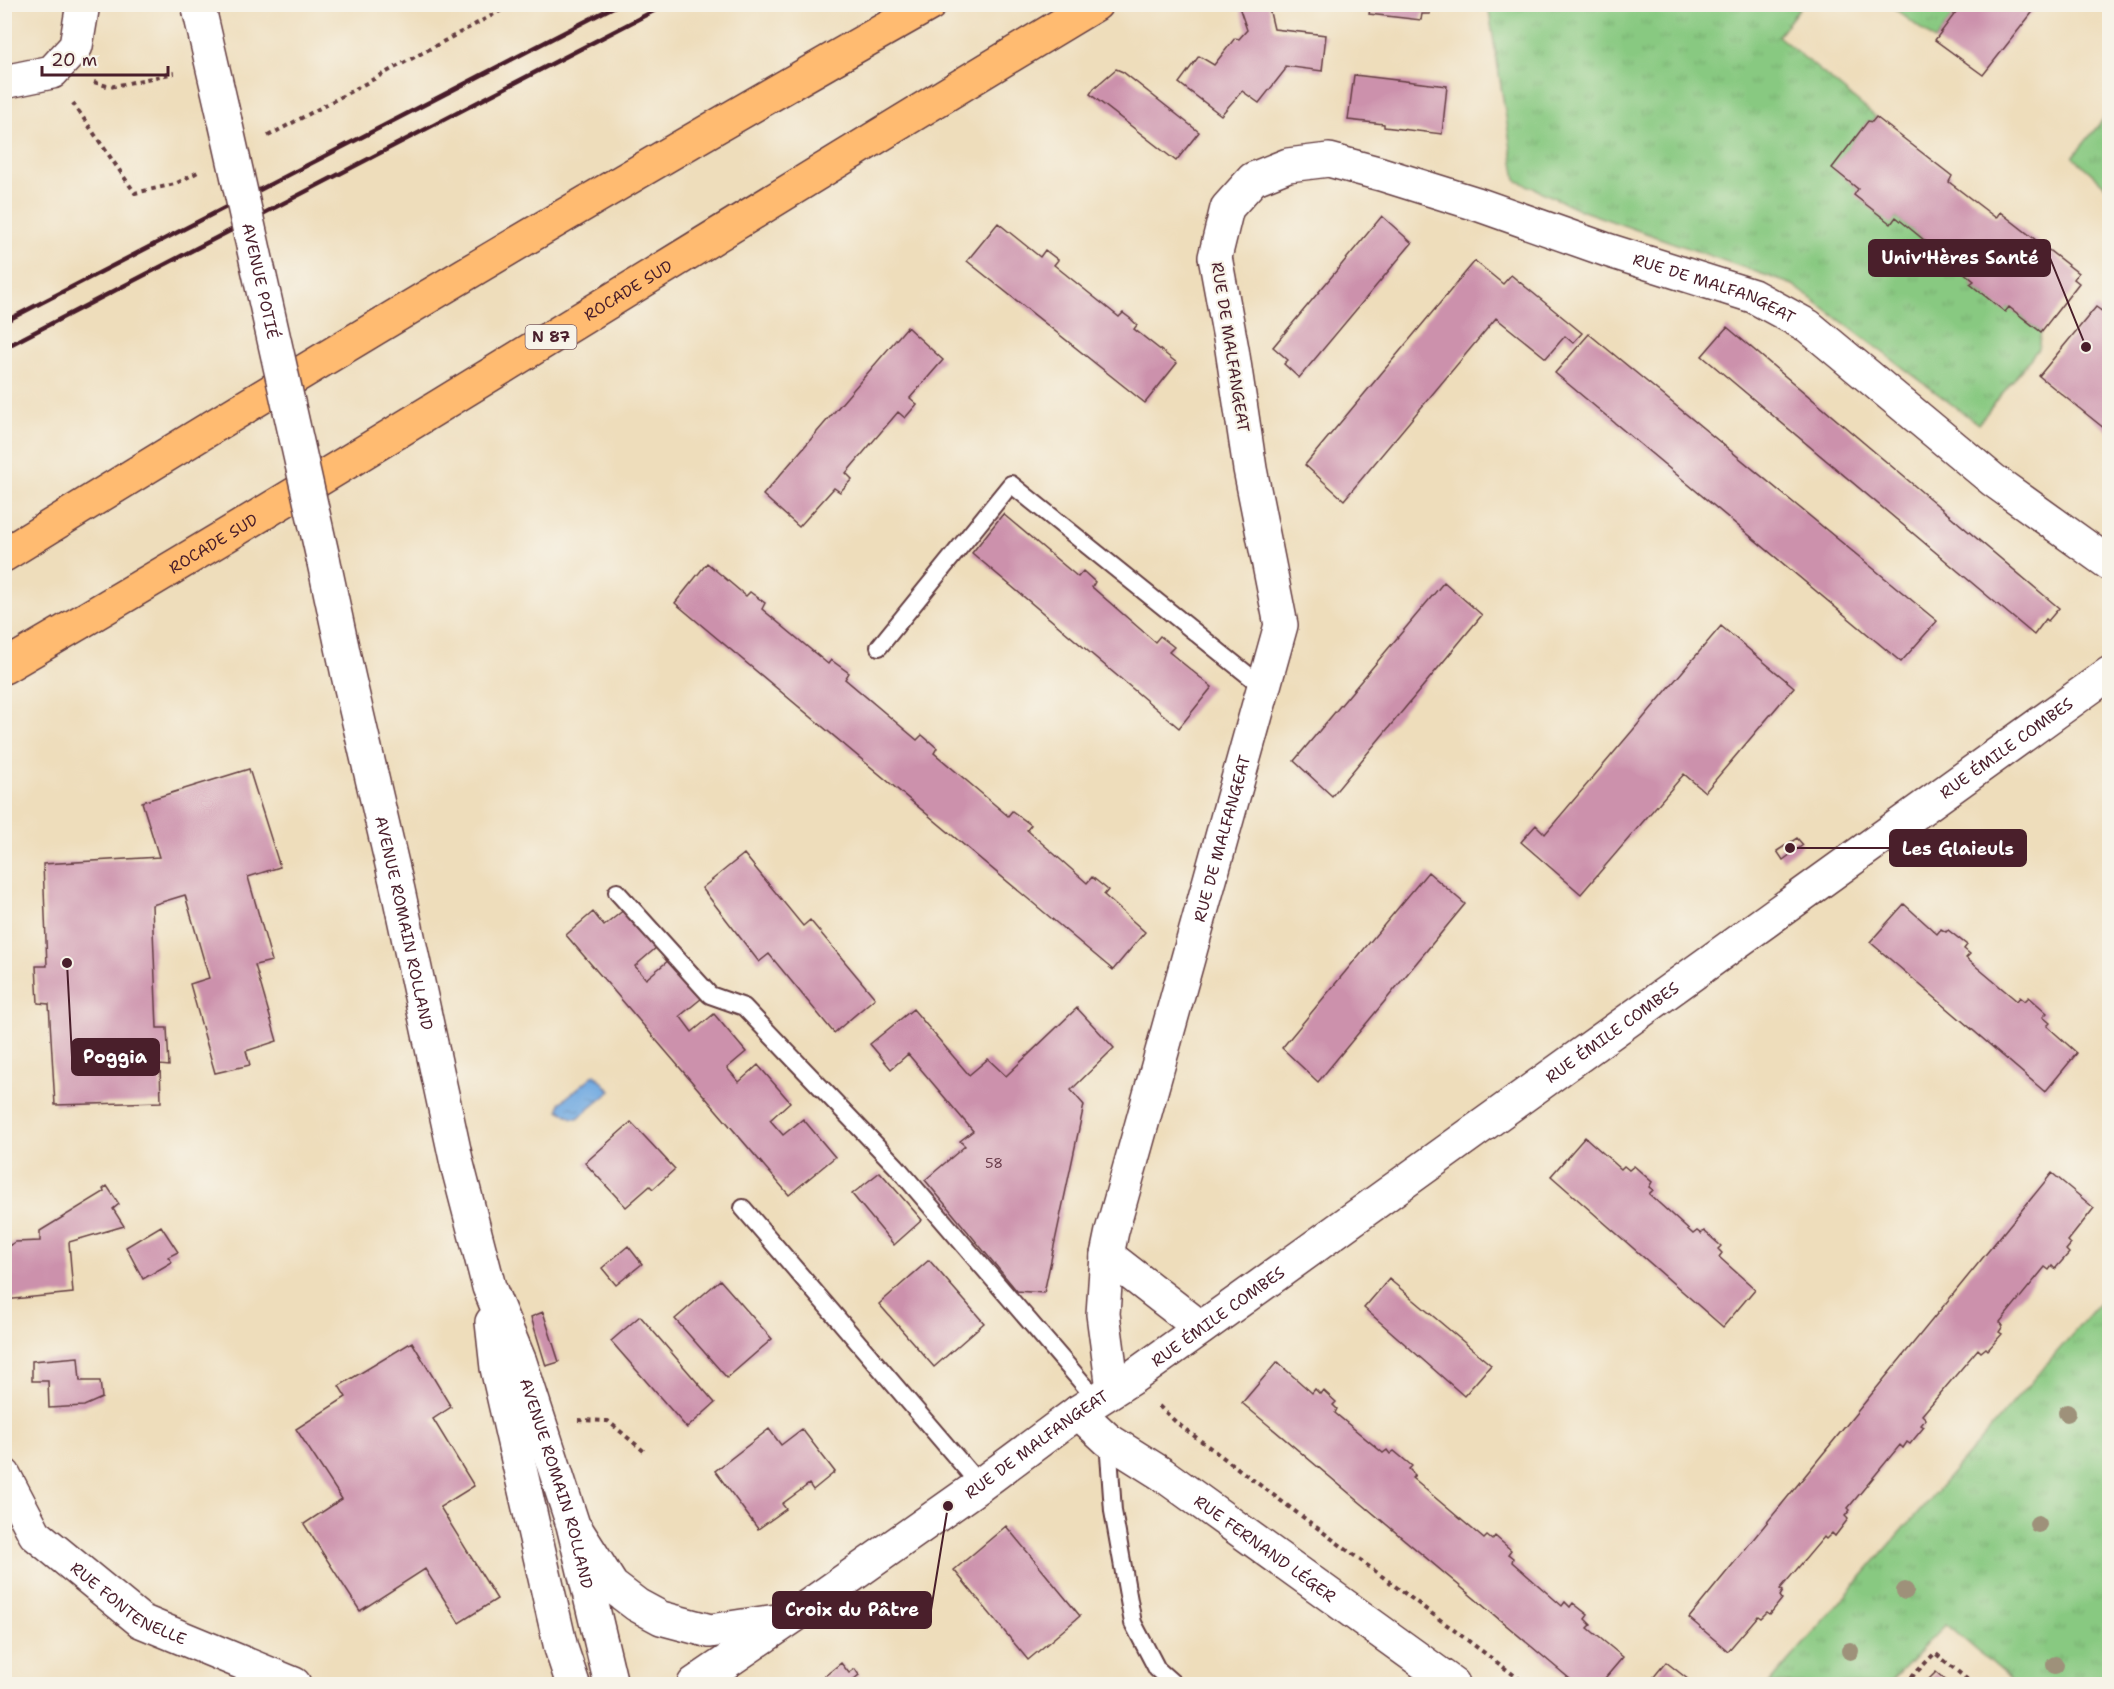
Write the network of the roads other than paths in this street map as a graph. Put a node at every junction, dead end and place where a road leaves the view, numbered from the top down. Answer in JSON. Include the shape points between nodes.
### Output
{"nodes":[{"id":1,"x":83,"y":4,"type":"edge"},
{"id":2,"x":198,"y":4,"type":"edge"},
{"id":3,"x":930,"y":4,"type":"edge"},
{"id":4,"x":1096,"y":4,"type":"edge"},
{"id":5,"x":4,"y":82,"type":"edge"},
{"id":6,"x":11,"y":550,"type":"edge"},
{"id":7,"x":323,"y":558,"type":"joint"},
{"id":8,"x":2109,"y":564,"type":"edge"},
{"id":9,"x":160,"y":576,"type":"junction"},
{"id":10,"x":879,"y":648,"type":"dead end"},
{"id":11,"x":4,"y":667,"type":"edge"},
{"id":12,"x":2109,"y":673,"type":"edge"},
{"id":13,"x":1263,"y":687,"type":"junction"},
{"id":14,"x":4,"y":690,"type":"edge"},
{"id":15,"x":617,"y":892,"type":"dead end"},
{"id":16,"x":743,"y":1208,"type":"dead end"},
{"id":17,"x":1107,"y":1255,"type":"junction"},
{"id":18,"x":489,"y":1287,"type":"junction"},
{"id":19,"x":1201,"y":1328,"type":"junction"},
{"id":20,"x":1105,"y":1394,"type":"junction"},
{"id":21,"x":1108,"y":1440,"type":"junction"},
{"id":22,"x":4,"y":1475,"type":"edge"},
{"id":23,"x":980,"y":1485,"type":"junction"},
{"id":24,"x":573,"y":1525,"type":"junction"},
{"id":25,"x":790,"y":1618,"type":"junction"},
{"id":26,"x":289,"y":1684,"type":"edge"},
{"id":27,"x":573,"y":1684,"type":"edge"},
{"id":28,"x":611,"y":1684,"type":"edge"},
{"id":29,"x":694,"y":1684,"type":"edge"},
{"id":30,"x":1174,"y":1684,"type":"edge"},
{"id":31,"x":1453,"y":1684,"type":"edge"}],
"edges":[{"from":1,"to":5,"type":"street","via":[[76,46],[52,72]]},
{"from":2,"to":7,"type":"street","name":"AVENUE POTIÉ","bridge":true},
{"from":3,"to":6,"type":"highway","via":[[409,309]]},
{"from":4,"to":9,"type":"highway","name":"ROCADE SUD","number":"N 87"},
{"from":7,"to":18,"type":"street","name":"AVENUE ROMAIN ROLLAND","via":[[457,1164]]},
{"from":8,"to":13,"type":"street","name":"RUE DE MALFANGEAT","via":[[1993,480],[1808,326],[1754,296],[1381,174],[1329,160],[1288,165],[1253,179],[1227,208],[1215,257],[1281,625]]},
{"from":9,"to":11,"type":"highway","name":"ROCADE SUD","number":"N 87"},
{"from":9,"to":14,"type":"highway"},
{"from":10,"to":13,"type":"lane","via":[[1011,484]]},
{"from":12,"to":19,"type":"street","name":"RUE ÉMILE COMBES"},
{"from":13,"to":17,"type":"street","name":"RUE DE MALFANGEAT"},
{"from":15,"to":20,"type":"lane","via":[[710,995],[744,1007]]},
{"from":16,"to":23,"type":"lane"},
{"from":17,"to":19,"type":"street"},
{"from":17,"to":20,"type":"street","name":"RUE DE MALFANGEAT","via":[[1103,1314]]},
{"from":18,"to":24,"type":"street","name":"AVENUE ROMAIN ROLLAND","via":[[520,1362]]},
{"from":18,"to":27,"type":"street","name":"AVENUE ROMAIN ROLLAND","via":[[497,1368],[561,1648]]},
{"from":19,"to":20,"type":"street","name":"RUE ÉMILE COMBES"},
{"from":20,"to":21,"type":"street","name":"RUE FERNAND LÉGER"},
{"from":20,"to":23,"type":"street","name":"RUE DE MALFANGEAT"},
{"from":21,"to":30,"type":"lane","via":[[1113,1511],[1133,1623],[1157,1669]]},
{"from":21,"to":31,"type":"street","name":"RUE FERNAND LÉGER","via":[[1162,1474]]},
{"from":22,"to":26,"type":"street","name":"RUE FONTENELLE","via":[[35,1534],[141,1621]]},
{"from":23,"to":25,"type":"street","name":"RUE DE MALFANGEAT"},
{"from":24,"to":25,"type":"street","name":"RUE DE MALFANGEAT","via":[[612,1586],[661,1618],[710,1631]]},
{"from":24,"to":28,"type":"street","name":"AVENUE ROMAIN ROLLAND"},
{"from":25,"to":29,"type":"street","name":"RUE DE MALFANGEAT"}]}
